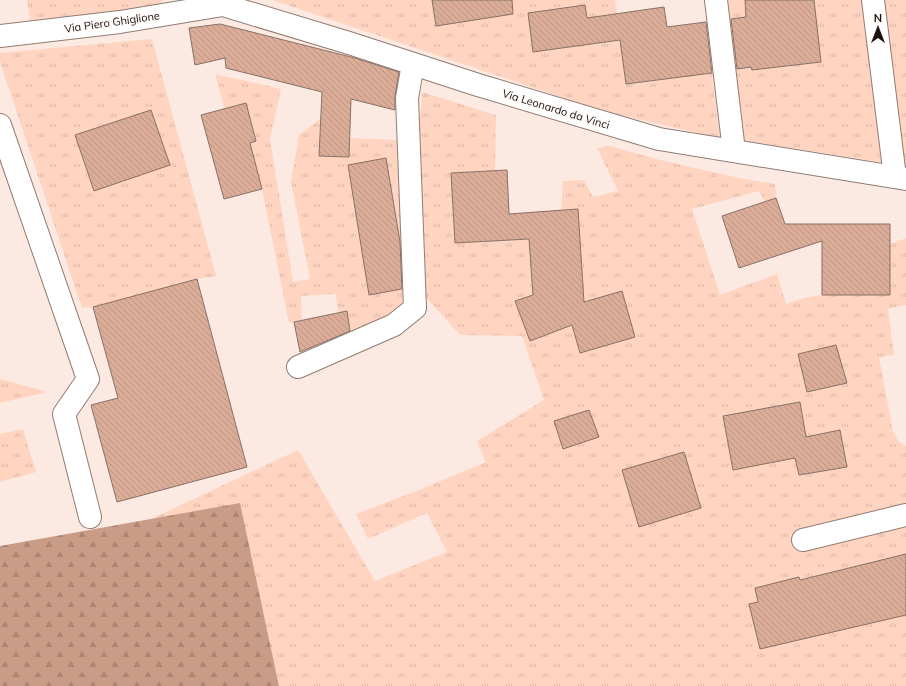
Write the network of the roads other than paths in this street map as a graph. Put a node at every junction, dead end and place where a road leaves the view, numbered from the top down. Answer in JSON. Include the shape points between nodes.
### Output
{"nodes":[{"id":1,"x":716,"y":0,"type":"edge"},
{"id":2,"x":873,"y":0,"type":"edge"},
{"id":3,"x":220,"y":2,"type":"edge"},
{"id":4,"x":0,"y":36,"type":"edge"},
{"id":5,"x":413,"y":64,"type":"junction"},
{"id":6,"x":0,"y":125,"type":"edge"},
{"id":7,"x":734,"y":151,"type":"junction"},
{"id":8,"x":900,"y":178,"type":"edge"},
{"id":9,"x":298,"y":367,"type":"dead end"},
{"id":10,"x":906,"y":515,"type":"edge"},
{"id":11,"x":90,"y":517,"type":"dead end"},
{"id":12,"x":803,"y":540,"type":"dead end"}],
"edges":[{"from":1,"to":7,"type":"street"},
{"from":2,"to":8,"type":"street"},
{"from":3,"to":4,"type":"street","name":"Via Piero Ghiglione","via":[[120,22]]},
{"from":3,"to":5,"type":"street","name":"Via Leonardo da Vinci"},
{"from":5,"to":7,"type":"street","name":"Via Leonardo da Vinci","via":[[659,140]]},
{"from":5,"to":9,"type":"street","via":[[407,98],[415,308],[394,325]]},
{"from":6,"to":11,"type":"street","via":[[88,379],[64,414]]},
{"from":7,"to":8,"type":"street","name":"Via Leonardo da Vinci"},
{"from":10,"to":12,"type":"street"}]}
